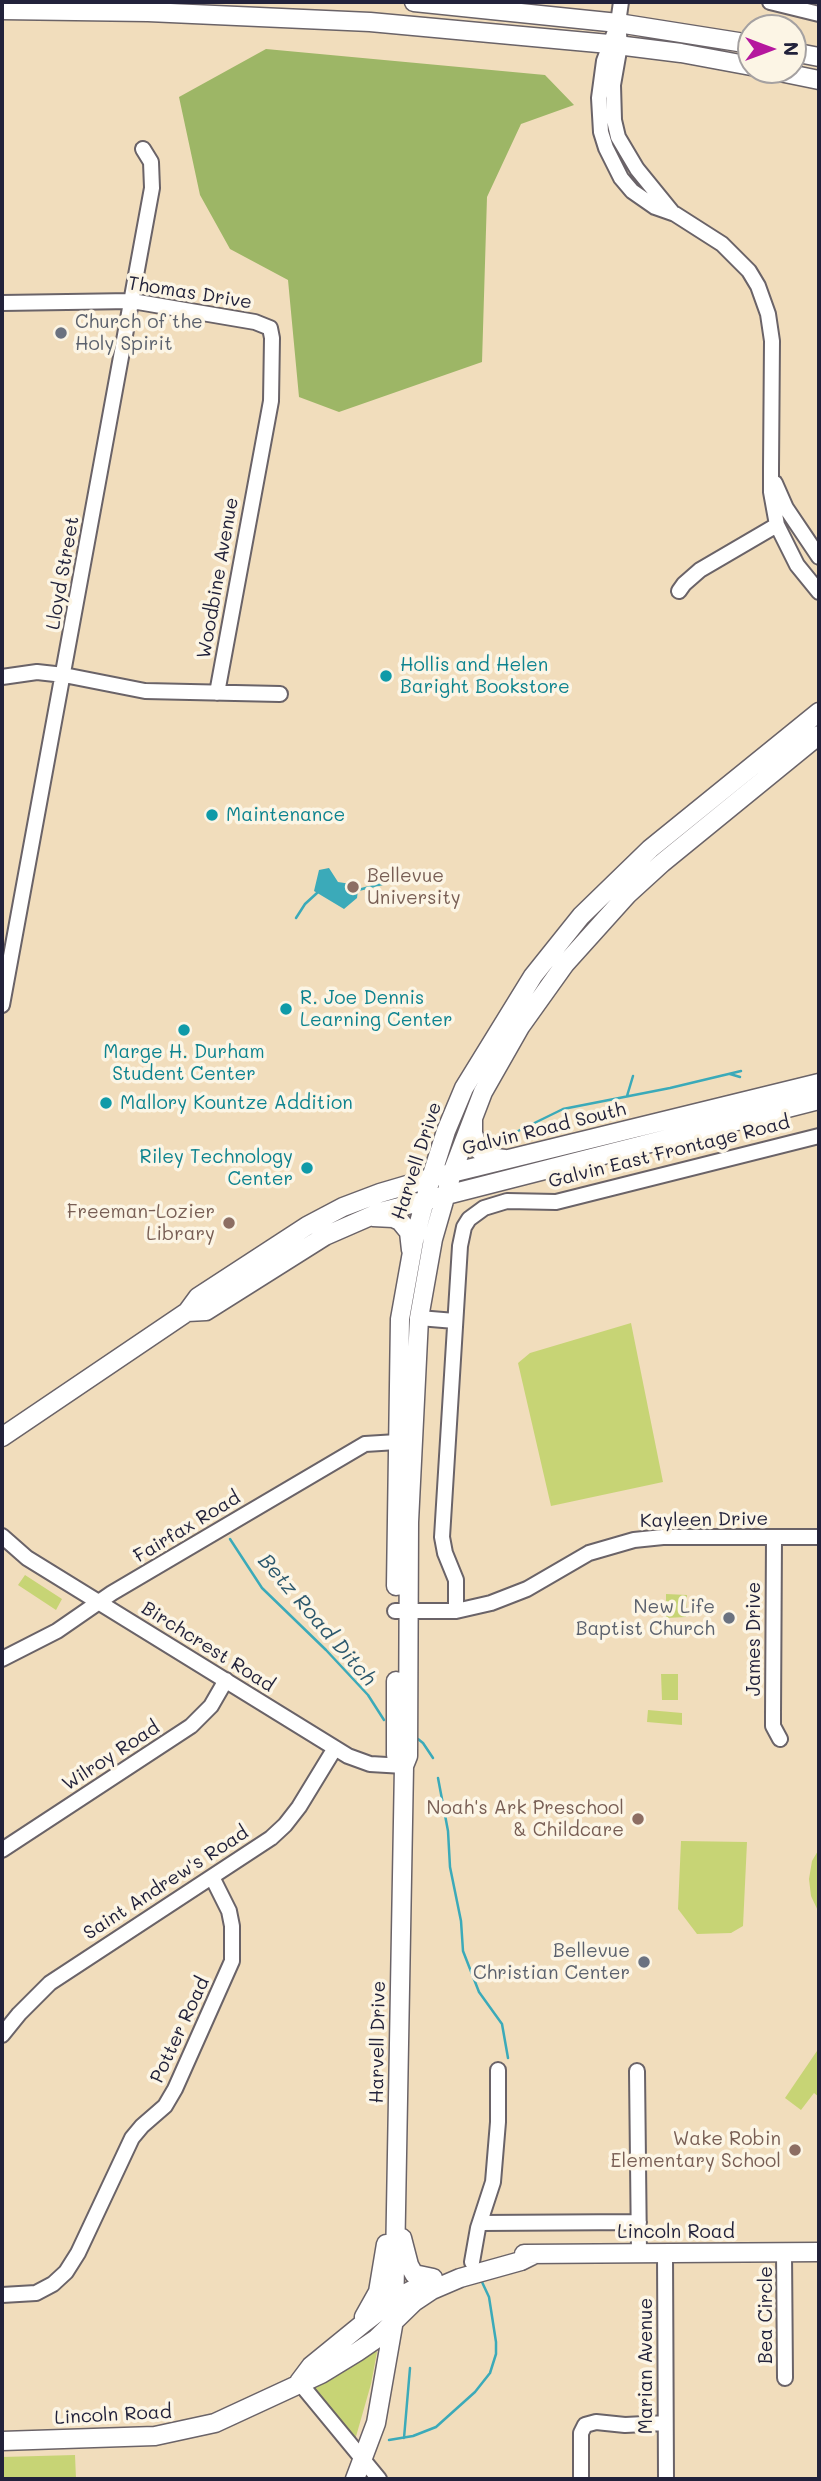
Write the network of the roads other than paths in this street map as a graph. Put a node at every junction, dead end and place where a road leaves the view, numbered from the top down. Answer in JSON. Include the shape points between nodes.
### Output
{"nodes":[{"id":1,"x":414,"y":2,"type":"edge"},
{"id":2,"x":621,"y":2,"type":"edge"},
{"id":3,"x":770,"y":2,"type":"edge"},
{"id":4,"x":2,"y":10,"type":"edge"},
{"id":5,"x":819,"y":14,"type":"edge"},
{"id":6,"x":618,"y":23,"type":"junction"},
{"id":7,"x":737,"y":42,"type":"edge"},
{"id":8,"x":614,"y":44,"type":"junction"},
{"id":9,"x":737,"y":63,"type":"edge"},
{"id":10,"x":143,"y":149,"type":"dead end"},
{"id":11,"x":132,"y":301,"type":"junction"},
{"id":12,"x":2,"y":303,"type":"edge"},
{"id":13,"x":771,"y":468,"type":"junction"},
{"id":14,"x":258,"y":470,"type":"joint"},
{"id":15,"x":777,"y":525,"type":"junction"},
{"id":16,"x":819,"y":557,"type":"edge"},
{"id":17,"x":679,"y":592,"type":"dead end"},
{"id":18,"x":819,"y":592,"type":"edge"},
{"id":19,"x":64,"y":675,"type":"junction"},
{"id":20,"x":2,"y":677,"type":"edge"},
{"id":21,"x":217,"y":693,"type":"junction"},
{"id":22,"x":280,"y":694,"type":"dead end"},
{"id":23,"x":819,"y":712,"type":"edge"},
{"id":24,"x":819,"y":735,"type":"edge"},
{"id":25,"x":2,"y":1005,"type":"edge"},
{"id":26,"x":819,"y":1083,"type":"edge"},
{"id":27,"x":819,"y":1100,"type":"edge"},
{"id":28,"x":474,"y":1111,"type":"junction"},
{"id":29,"x":819,"y":1136,"type":"edge"},
{"id":30,"x":512,"y":1160,"type":"junction"},
{"id":31,"x":452,"y":1173,"type":"junction"},
{"id":32,"x":431,"y":1178,"type":"junction"},
{"id":33,"x":445,"y":1195,"type":"junction"},
{"id":34,"x":426,"y":1200,"type":"junction"},
{"id":35,"x":366,"y":1217,"type":"junction"},
{"id":36,"x":411,"y":1255,"type":"junction"},
{"id":37,"x":187,"y":1312,"type":"junction"},
{"id":38,"x":419,"y":1318,"type":"junction"},
{"id":39,"x":455,"y":1321,"type":"junction"},
{"id":40,"x":2,"y":1437,"type":"edge"},
{"id":41,"x":397,"y":1442,"type":"junction"},
{"id":42,"x":2,"y":1536,"type":"edge"},
{"id":43,"x":819,"y":1537,"type":"edge"},
{"id":44,"x":774,"y":1538,"type":"junction"},
{"id":45,"x":98,"y":1602,"type":"junction"},
{"id":46,"x":401,"y":1611,"type":"junction"},
{"id":47,"x":456,"y":1611,"type":"junction"},
{"id":48,"x":2,"y":1659,"type":"edge"},
{"id":49,"x":226,"y":1680,"type":"junction"},
{"id":50,"x":780,"y":1739,"type":"dead end"},
{"id":51,"x":335,"y":1748,"type":"junction"},
{"id":52,"x":404,"y":1766,"type":"junction"},
{"id":53,"x":2,"y":1850,"type":"edge"},
{"id":54,"x":212,"y":1877,"type":"junction"},
{"id":55,"x":2,"y":2035,"type":"edge"},
{"id":56,"x":498,"y":2070,"type":"dead end"},
{"id":57,"x":636,"y":2071,"type":"dead end"},
{"id":58,"x":395,"y":2214,"type":"junction"},
{"id":59,"x":639,"y":2222,"type":"junction"},
{"id":60,"x":480,"y":2223,"type":"junction"},
{"id":61,"x":784,"y":2252,"type":"junction"},
{"id":62,"x":819,"y":2252,"type":"edge"},
{"id":63,"x":639,"y":2253,"type":"junction"},
{"id":64,"x":665,"y":2253,"type":"junction"},
{"id":65,"x":533,"y":2255,"type":"junction"},
{"id":66,"x":472,"y":2262,"type":"junction"},
{"id":67,"x":433,"y":2278,"type":"junction"},
{"id":68,"x":2,"y":2295,"type":"edge"},
{"id":69,"x":395,"y":2299,"type":"junction"},
{"id":70,"x":394,"y":2320,"type":"junction"},
{"id":71,"x":347,"y":2336,"type":"junction"},
{"id":72,"x":785,"y":2378,"type":"dead end"},
{"id":73,"x":299,"y":2382,"type":"junction"},
{"id":74,"x":666,"y":2423,"type":"junction"},
{"id":75,"x":2,"y":2441,"type":"edge"},
{"id":76,"x":363,"y":2460,"type":"junction"},
{"id":77,"x":355,"y":2479,"type":"edge"},
{"id":78,"x":379,"y":2479,"type":"edge"},
{"id":79,"x":581,"y":2479,"type":"edge"},
{"id":80,"x":666,"y":2479,"type":"edge"}],
"edges":[{"from":1,"to":6,"type":"main road"},
{"from":2,"to":6,"type":"street"},
{"from":3,"to":5,"type":"street"},
{"from":4,"to":8,"type":"main road","via":[[287,17]]},
{"from":6,"to":7,"type":"main road"},
{"from":6,"to":8,"type":"street"},
{"from":8,"to":9,"type":"main road"},
{"from":8,"to":13,"type":"street","via":[[604,61],[599,98],[601,132],[621,178],[655,207],[710,236],[735,256],[763,298],[772,345]]},
{"from":10,"to":11,"type":"street","name":"Lloyd Street","via":[[151,162],[152,180]]},
{"from":11,"to":12,"type":"street","name":"Thomas Drive"},
{"from":11,"to":14,"type":"street","name":"Thomas Drive","via":[[270,328],[271,401]]},
{"from":11,"to":19,"type":"street","name":"Lloyd Street"},
{"from":13,"to":15,"type":"street"},
{"from":13,"to":16,"type":"street","via":[[786,508]]},
{"from":14,"to":21,"type":"street","name":"Woodbine Avenue"},
{"from":15,"to":17,"type":"street","via":[[700,570]]},
{"from":15,"to":18,"type":"street","via":[[797,565]]},
{"from":19,"to":20,"type":"street","via":[[37,672]]},
{"from":19,"to":21,"type":"street","via":[[145,691]]},
{"from":19,"to":25,"type":"street","name":"Lloyd Street"},
{"from":21,"to":22,"type":"street"},
{"from":23,"to":32,"type":"main road","name":"Harvell Drive","via":[[650,849],[550,953],[464,1088]]},
{"from":24,"to":28,"type":"main road","name":"Harvell Drive","via":[[662,863],[585,940],[520,1027]]},
{"from":26,"to":30,"type":"main road","name":"Galvin Road South"},
{"from":27,"to":33,"type":"main road","name":"Galvin Road South"},
{"from":28,"to":30,"type":"main road","via":[[478,1149],[487,1157]]},
{"from":28,"to":31,"type":"main road","name":"Harvell Drive"},
{"from":29,"to":39,"type":"street","name":"Galvin East Frontage Road","via":[[556,1202],[518,1200],[484,1208],[469,1219],[462,1235]]},
{"from":30,"to":31,"type":"main road","name":"Galvin Road South"},
{"from":31,"to":32,"type":"main road","name":"Galvin Road South"},
{"from":31,"to":33,"type":"main road","name":"Harvell Drive"},
{"from":32,"to":34,"type":"main road","name":"Harvell Drive"},
{"from":32,"to":37,"type":"main road","name":"Galvin Road South","via":[[324,1216],[198,1297]]},
{"from":33,"to":34,"type":"main road","name":"Galvin Road South"},
{"from":33,"to":38,"type":"main road","name":"Harvell Drive"},
{"from":34,"to":35,"type":"main road","name":"Galvin Road South"},
{"from":34,"to":36,"type":"main road","name":"Harvell Drive"},
{"from":35,"to":36,"type":"main road","via":[[400,1221],[409,1232]]},
{"from":35,"to":37,"type":"main road","name":"Galvin Road South","via":[[325,1236],[206,1311]]},
{"from":36,"to":41,"type":"main road","name":"Harvell Drive","via":[[400,1319]]},
{"from":37,"to":40,"type":"main road","name":"Galvin Road South"},
{"from":38,"to":39,"type":"street"},
{"from":38,"to":46,"type":"main road","name":"Harvell Drive"},
{"from":39,"to":47,"type":"street","name":"Galvin East Frontage Road","via":[[442,1537],[456,1580]]},
{"from":41,"to":45,"type":"street","name":"Fairfax Road","via":[[365,1444]]},
{"from":41,"to":46,"type":"main road","name":"Harvell Drive"},
{"from":42,"to":45,"type":"street","name":"Birchcrest Road","via":[[27,1558]]},
{"from":43,"to":44,"type":"street","name":"Kayleen Drive"},
{"from":44,"to":47,"type":"street","name":"Kayleen Drive","via":[[663,1537],[619,1543],[582,1557],[505,1599]]},
{"from":44,"to":50,"type":"street","name":"James Drive","via":[[773,1726]]},
{"from":45,"to":48,"type":"street","name":"Fairfax Road","via":[[57,1632]]},
{"from":45,"to":49,"type":"street","name":"Birchcrest Road"},
{"from":46,"to":47,"type":"street","name":"Kayleen Drive"},
{"from":46,"to":52,"type":"main road","name":"Harvell Drive","via":[[408,1756]]},
{"from":49,"to":51,"type":"street","name":"Birchcrest Road"},
{"from":49,"to":53,"type":"street","name":"Wilroy Road","via":[[211,1706],[191,1726]]},
{"from":51,"to":52,"type":"street","name":"Birchcrest Road","via":[[370,1764]]},
{"from":51,"to":54,"type":"street","name":"Saint Andrew's Road","via":[[285,1825]]},
{"from":52,"to":58,"type":"main road","name":"Harvell Drive"},
{"from":54,"to":55,"type":"street","name":"Saint Andrew's Road","via":[[50,1983]]},
{"from":54,"to":68,"type":"street","name":"Potter Road","via":[[229,1911],[232,1961],[175,2089],[165,2106],[132,2138],[66,2272],[36,2293]]},
{"from":56,"to":60,"type":"street","via":[[493,2182]]},
{"from":57,"to":59,"type":"street"},
{"from":58,"to":67,"type":"main road","via":[[411,2270],[419,2277]]},
{"from":58,"to":69,"type":"main road","name":"Harvell Drive"},
{"from":58,"to":71,"type":"main road","via":[[378,2292],[367,2314]]},
{"from":59,"to":60,"type":"street"},
{"from":59,"to":63,"type":"street"},
{"from":60,"to":66,"type":"street"},
{"from":61,"to":62,"type":"main road","name":"Lincoln Road"},
{"from":61,"to":64,"type":"main road","name":"Lincoln Road"},
{"from":61,"to":72,"type":"street","name":"Bea Circle"},
{"from":63,"to":64,"type":"main road","name":"Lincoln Road"},
{"from":63,"to":65,"type":"main road","name":"Lincoln Road"},
{"from":64,"to":74,"type":"street","name":"Marian Avenue"},
{"from":65,"to":66,"type":"main road","name":"Lincoln Road","via":[[516,2253]]},
{"from":65,"to":70,"type":"main road","name":"Lincoln Road","via":[[432,2290]]},
{"from":66,"to":67,"type":"main road","name":"Lincoln Road"},
{"from":67,"to":69,"type":"main road","name":"Lincoln Road"},
{"from":69,"to":70,"type":"main road","name":"Harvell Drive"},
{"from":69,"to":71,"type":"main road","name":"Lincoln Road"},
{"from":70,"to":73,"type":"main road","name":"Lincoln Road","via":[[357,2353]]},
{"from":70,"to":76,"type":"main road","name":"Harvell Drive","via":[[383,2394]]},
{"from":71,"to":73,"type":"main road","name":"Lincoln Road"},
{"from":73,"to":75,"type":"main road","name":"Lincoln Road","via":[[233,2416],[187,2431]]},
{"from":73,"to":76,"type":"street"},
{"from":74,"to":79,"type":"street","via":[[596,2422],[585,2426]]},
{"from":74,"to":80,"type":"street","name":"Marian Avenue"},
{"from":76,"to":77,"type":"main road","name":"Harvell Drive"},
{"from":76,"to":78,"type":"street"}]}
